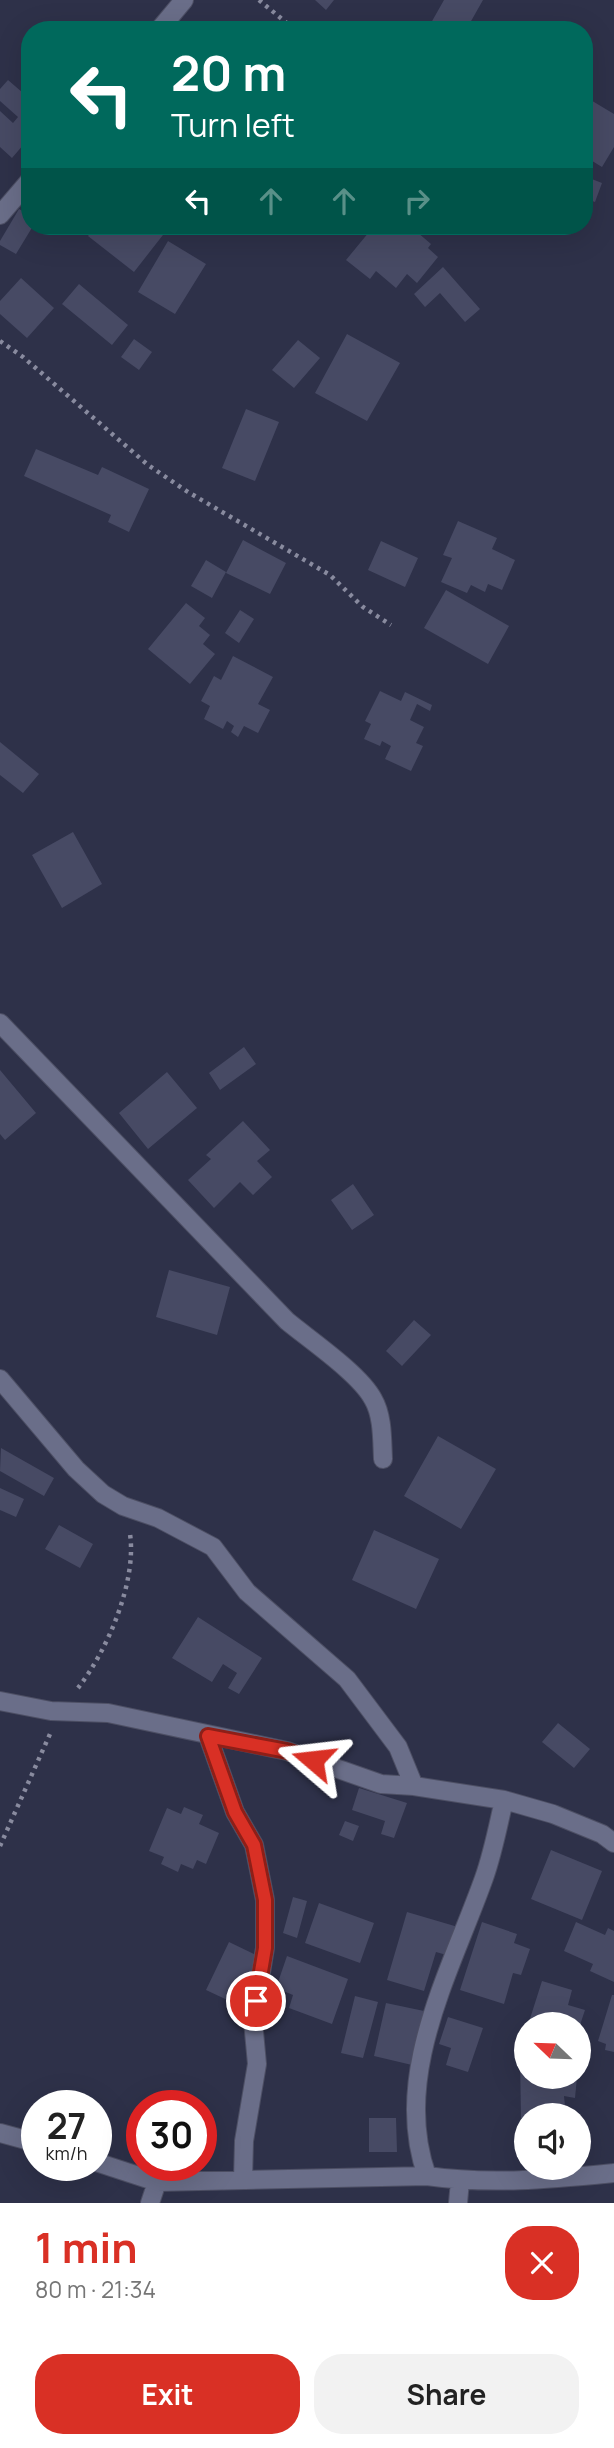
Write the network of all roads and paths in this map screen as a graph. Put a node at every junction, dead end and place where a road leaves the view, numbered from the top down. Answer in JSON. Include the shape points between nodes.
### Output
{"nodes":[{"id":1,"x":184,"y":0,"type":"edge"},
{"id":2,"x":259,"y":0,"type":"edge"},
{"id":3,"x":166,"y":21,"type":"edge"},
{"id":4,"x":284,"y":21,"type":"edge"},
{"id":5,"x":21,"y":190,"type":"edge"},
{"id":6,"x":0,"y":215,"type":"edge"},
{"id":7,"x":0,"y":341,"type":"edge"},
{"id":8,"x":391,"y":625,"type":"dead end"},
{"id":9,"x":0,"y":1023,"type":"edge"},
{"id":10,"x":0,"y":1379,"type":"edge"},
{"id":11,"x":383,"y":1459,"type":"dead end"},
{"id":12,"x":124,"y":1506,"type":"junction"},
{"id":13,"x":0,"y":1701,"type":"edge"},
{"id":14,"x":61,"y":1712,"type":"junction"},
{"id":15,"x":208,"y":1736,"type":"junction"},
{"id":16,"x":414,"y":1786,"type":"junction"},
{"id":17,"x":504,"y":1800,"type":"junction"},
{"id":18,"x":610,"y":1837,"type":"edge"},
{"id":19,"x":0,"y":1846,"type":"edge"},
{"id":20,"x":0,"y":2133,"type":"edge"},
{"id":21,"x":21,"y":2139,"type":"edge"},
{"id":22,"x":112,"y":2167,"type":"edge"},
{"id":23,"x":614,"y":2173,"type":"edge"},
{"id":24,"x":427,"y":2176,"type":"junction"},
{"id":25,"x":243,"y":2179,"type":"junction"},
{"id":26,"x":460,"y":2181,"type":"junction"},
{"id":27,"x":157,"y":2182,"type":"junction"},
{"id":28,"x":150,"y":2203,"type":"edge"},
{"id":29,"x":458,"y":2203,"type":"edge"}],
"edges":[{"from":1,"to":3,"type":"street"},
{"from":2,"to":4,"type":"path"},
{"from":5,"to":6,"type":"street"},
{"from":7,"to":8,"type":"path","via":[[148,465],[330,575],[363,607]]},
{"from":9,"to":11,"type":"street","via":[[286,1321],[367,1390],[380,1420]]},
{"from":10,"to":12,"type":"street","via":[[76,1469]]},
{"from":12,"to":14,"type":"path","via":[[131,1537],[125,1595],[89,1674]]},
{"from":12,"to":16,"type":"street","via":[[213,1547],[247,1592],[347,1679],[398,1747]]},
{"from":13,"to":14,"type":"street"},
{"from":14,"to":15,"type":"street","via":[[108,1713]]},
{"from":14,"to":19,"type":"path"},
{"from":15,"to":16,"type":"street","via":[[287,1751],[381,1784]]},
{"from":15,"to":25,"type":"street","via":[[235,1812],[254,1845],[265,1900],[265,1948],[253,2021],[257,2064],[244,2141]]},
{"from":16,"to":17,"type":"street"},
{"from":17,"to":18,"type":"street"},
{"from":17,"to":24,"type":"street","via":[[486,1874],[432,2017],[420,2066],[416,2134]]},
{"from":20,"to":21,"type":"street"},
{"from":22,"to":27,"type":"street"},
{"from":23,"to":26,"type":"street","via":[[531,2181]]},
{"from":24,"to":25,"type":"street"},
{"from":24,"to":26,"type":"street"},
{"from":25,"to":27,"type":"street"},
{"from":26,"to":29,"type":"street"},
{"from":27,"to":28,"type":"street"}]}
